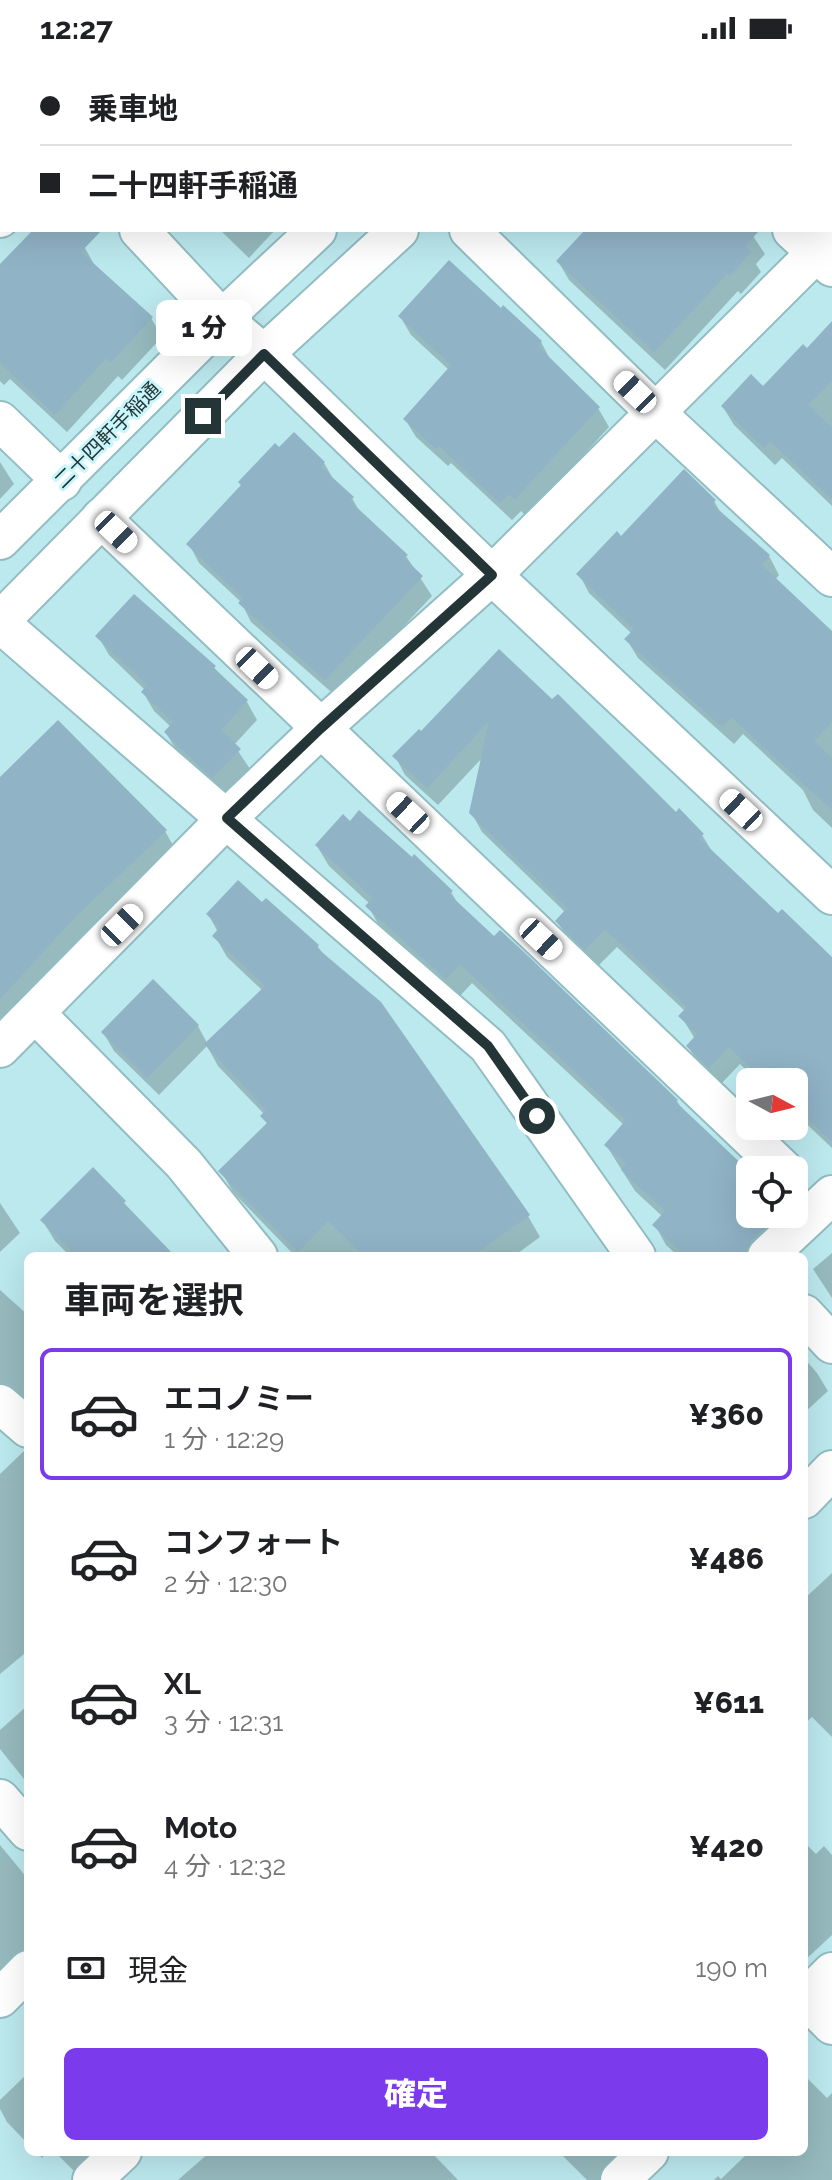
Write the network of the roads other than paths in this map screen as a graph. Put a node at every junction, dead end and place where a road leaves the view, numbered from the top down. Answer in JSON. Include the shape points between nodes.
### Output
{"nodes":[{"id":1,"x":141,"y":232,"type":"edge"},
{"id":2,"x":315,"y":232,"type":"edge"},
{"id":3,"x":397,"y":232,"type":"edge"},
{"id":4,"x":471,"y":232,"type":"edge"},
{"id":5,"x":818,"y":246,"type":"edge"},
{"id":6,"x":222,"y":319,"type":"junction"},
{"id":7,"x":264,"y":354,"type":"junction"},
{"id":8,"x":655,"y":412,"type":"junction"},
{"id":9,"x":0,"y":421,"type":"edge"},
{"id":10,"x":62,"y":481,"type":"junction"},
{"id":11,"x":101,"y":518,"type":"junction"},
{"id":12,"x":0,"y":540,"type":"edge"},
{"id":13,"x":492,"y":575,"type":"junction"},
{"id":14,"x":832,"y":577,"type":"edge"},
{"id":15,"x":0,"y":622,"type":"edge"},
{"id":16,"x":320,"y":729,"type":"junction"},
{"id":17,"x":227,"y":818,"type":"junction"},
{"id":18,"x":832,"y":895,"type":"edge"},
{"id":19,"x":35,"y":1013,"type":"junction"},
{"id":20,"x":0,"y":1048,"type":"edge"},
{"id":21,"x":769,"y":1156,"type":"edge"},
{"id":22,"x":816,"y":1193,"type":"edge"},
{"id":23,"x":255,"y":1252,"type":"edge"},
{"id":24,"x":633,"y":1252,"type":"edge"},
{"id":25,"x":770,"y":1252,"type":"edge"},
{"id":26,"x":808,"y":1318,"type":"edge"},
{"id":27,"x":832,"y":1344,"type":"edge"},
{"id":28,"x":0,"y":1404,"type":"edge"},
{"id":29,"x":24,"y":1425,"type":"edge"},
{"id":30,"x":832,"y":1470,"type":"edge"},
{"id":31,"x":808,"y":1495,"type":"edge"},
{"id":32,"x":0,"y":1799,"type":"edge"},
{"id":33,"x":24,"y":1826,"type":"edge"},
{"id":34,"x":832,"y":1972,"type":"edge"},
{"id":35,"x":24,"y":1974,"type":"edge"},
{"id":36,"x":808,"y":1995,"type":"edge"},
{"id":37,"x":0,"y":1998,"type":"edge"},
{"id":38,"x":808,"y":2001,"type":"edge"},
{"id":39,"x":832,"y":2025,"type":"edge"},
{"id":40,"x":118,"y":2156,"type":"edge"},
{"id":41,"x":645,"y":2156,"type":"edge"},
{"id":42,"x":92,"y":2180,"type":"edge"},
{"id":43,"x":620,"y":2180,"type":"edge"}],
"edges":[{"from":1,"to":6,"type":"street"},
{"from":2,"to":6,"type":"street","name":"二十四軒手稲通"},
{"from":3,"to":7,"type":"street"},
{"from":4,"to":8,"type":"street"},
{"from":5,"to":8,"type":"street"},
{"from":6,"to":7,"type":"street"},
{"from":6,"to":10,"type":"street","name":"二十四軒手稲通"},
{"from":7,"to":11,"type":"street"},
{"from":7,"to":13,"type":"street"},
{"from":8,"to":13,"type":"street"},
{"from":8,"to":14,"type":"street"},
{"from":9,"to":10,"type":"street"},
{"from":10,"to":12,"type":"street","name":"二十四軒手稲通"},
{"from":11,"to":15,"type":"street"},
{"from":11,"to":16,"type":"street"},
{"from":13,"to":16,"type":"street"},
{"from":13,"to":18,"type":"street"},
{"from":15,"to":17,"type":"street"},
{"from":16,"to":17,"type":"street"},
{"from":16,"to":21,"type":"street"},
{"from":17,"to":19,"type":"street"},
{"from":17,"to":24,"type":"street","via":[[488,1046]]},
{"from":19,"to":20,"type":"street"},
{"from":19,"to":23,"type":"street","via":[[184,1164]]},
{"from":22,"to":25,"type":"street"},
{"from":26,"to":27,"type":"street"},
{"from":28,"to":29,"type":"street"},
{"from":30,"to":31,"type":"street"},
{"from":32,"to":33,"type":"street"},
{"from":34,"to":36,"type":"street"},
{"from":35,"to":37,"type":"street"},
{"from":38,"to":39,"type":"street"},
{"from":40,"to":42,"type":"street"},
{"from":41,"to":43,"type":"street"}]}
